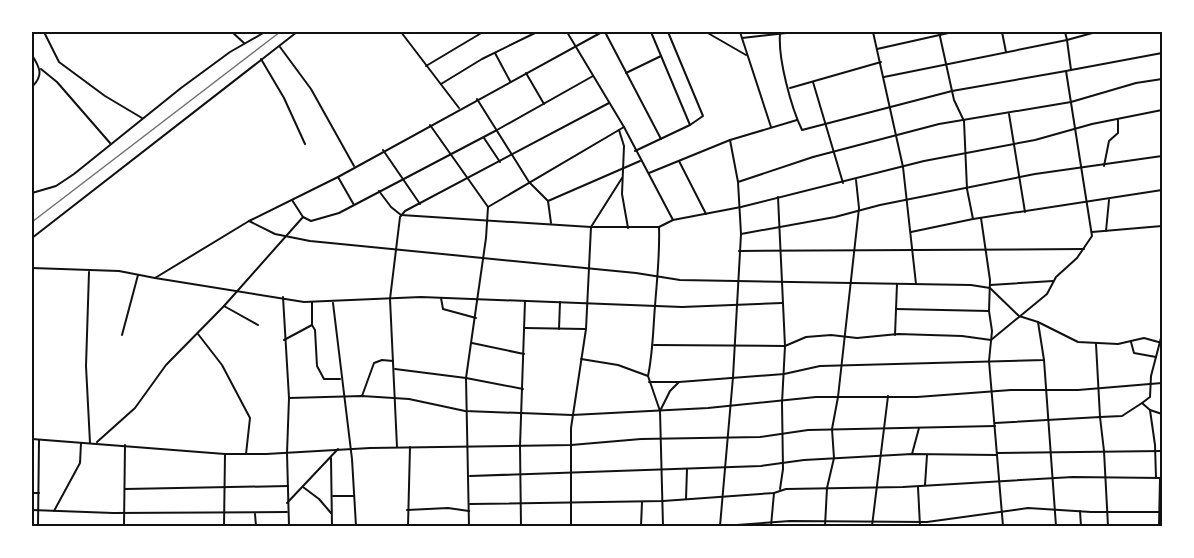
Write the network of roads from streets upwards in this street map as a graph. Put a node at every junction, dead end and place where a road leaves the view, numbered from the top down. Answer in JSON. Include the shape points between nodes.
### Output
{"nodes":[{"id":1,"x":44,"y":32,"type":"edge"},
{"id":2,"x":232,"y":32,"type":"edge"},
{"id":3,"x":265,"y":32,"type":"edge"},
{"id":4,"x":297,"y":32,"type":"edge"},
{"id":5,"x":401,"y":32,"type":"edge"},
{"id":6,"x":483,"y":32,"type":"edge"},
{"id":7,"x":537,"y":32,"type":"edge"},
{"id":8,"x":567,"y":32,"type":"edge"},
{"id":9,"x":603,"y":32,"type":"edge"},
{"id":10,"x":651,"y":32,"type":"edge"},
{"id":11,"x":669,"y":32,"type":"edge"},
{"id":12,"x":706,"y":32,"type":"edge"},
{"id":13,"x":740,"y":32,"type":"edge"},
{"id":14,"x":795,"y":32,"type":"edge"},
{"id":15,"x":873,"y":32,"type":"edge"},
{"id":16,"x":953,"y":32,"type":"edge"},
{"id":17,"x":1002,"y":32,"type":"edge"},
{"id":18,"x":1065,"y":32,"type":"edge"},
{"id":19,"x":1096,"y":32,"type":"edge"},
{"id":20,"x":939,"y":33,"type":"edge"},
{"id":21,"x":780,"y":34,"type":"junction"},
{"id":22,"x":742,"y":38,"type":"junction"},
{"id":23,"x":1067,"y":40,"type":"junction"},
{"id":24,"x":244,"y":43,"type":"junction"},
{"id":25,"x":279,"y":45,"type":"junction"},
{"id":26,"x":576,"y":46,"type":"junction"},
{"id":27,"x":877,"y":49,"type":"junction"},
{"id":28,"x":495,"y":53,"type":"junction"},
{"id":29,"x":1006,"y":53,"type":"junction"},
{"id":30,"x":1162,"y":53,"type":"edge"},
{"id":31,"x":746,"y":55,"type":"junction"},
{"id":32,"x":32,"y":56,"type":"edge"},
{"id":33,"x":661,"y":56,"type":"junction"},
{"id":34,"x":261,"y":59,"type":"junction"},
{"id":35,"x":881,"y":62,"type":"junction"},
{"id":36,"x":946,"y":65,"type":"junction"},
{"id":37,"x":426,"y":66,"type":"junction"},
{"id":38,"x":41,"y":69,"type":"junction"},
{"id":39,"x":1071,"y":70,"type":"junction"},
{"id":40,"x":1066,"y":71,"type":"junction"},
{"id":41,"x":526,"y":73,"type":"junction"},
{"id":42,"x":626,"y":73,"type":"junction"},
{"id":43,"x":593,"y":76,"type":"junction"},
{"id":44,"x":884,"y":77,"type":"junction"},
{"id":45,"x":1162,"y":79,"type":"edge"},
{"id":46,"x":510,"y":81,"type":"junction"},
{"id":47,"x":813,"y":82,"type":"junction"},
{"id":48,"x":441,"y":84,"type":"junction"},
{"id":49,"x":32,"y":87,"type":"edge"},
{"id":50,"x":790,"y":88,"type":"junction"},
{"id":51,"x":952,"y":91,"type":"junction"},
{"id":52,"x":477,"y":99,"type":"junction"},
{"id":53,"x":1071,"y":102,"type":"junction"},
{"id":54,"x":609,"y":103,"type":"junction"},
{"id":55,"x":544,"y":104,"type":"junction"},
{"id":56,"x":891,"y":105,"type":"junction"},
{"id":57,"x":459,"y":109,"type":"junction"},
{"id":58,"x":1162,"y":110,"type":"edge"},
{"id":59,"x":1009,"y":113,"type":"junction"},
{"id":60,"x":142,"y":118,"type":"junction"},
{"id":61,"x":797,"y":120,"type":"junction"},
{"id":62,"x":1119,"y":120,"type":"junction"},
{"id":63,"x":964,"y":121,"type":"junction"},
{"id":64,"x":825,"y":122,"type":"junction"},
{"id":65,"x":430,"y":125,"type":"junction"},
{"id":66,"x":690,"y":125,"type":"junction"},
{"id":67,"x":624,"y":127,"type":"junction"},
{"id":68,"x":771,"y":128,"type":"junction"},
{"id":69,"x":497,"y":130,"type":"junction"},
{"id":70,"x":619,"y":130,"type":"junction"},
{"id":71,"x":1076,"y":130,"type":"junction"},
{"id":72,"x":898,"y":137,"type":"junction"},
{"id":73,"x":484,"y":138,"type":"junction"},
{"id":74,"x":661,"y":139,"type":"junction"},
{"id":75,"x":730,"y":140,"type":"junction"},
{"id":76,"x":1013,"y":143,"type":"junction"},
{"id":77,"x":110,"y":144,"type":"junction"},
{"id":78,"x":305,"y":144,"type":"dead end"},
{"id":79,"x":383,"y":150,"type":"junction"},
{"id":80,"x":635,"y":151,"type":"junction"},
{"id":81,"x":833,"y":151,"type":"junction"},
{"id":82,"x":967,"y":152,"type":"junction"},
{"id":83,"x":450,"y":155,"type":"junction"},
{"id":84,"x":513,"y":155,"type":"junction"},
{"id":85,"x":1162,"y":156,"type":"edge"},
{"id":86,"x":679,"y":160,"type":"junction"},
{"id":87,"x":640,"y":161,"type":"junction"},
{"id":88,"x":500,"y":162,"type":"junction"},
{"id":89,"x":354,"y":166,"type":"junction"},
{"id":90,"x":1104,"y":166,"type":"junction"},
{"id":91,"x":903,"y":167,"type":"junction"},
{"id":92,"x":1081,"y":167,"type":"junction"},
{"id":93,"x":622,"y":168,"type":"junction"},
{"id":94,"x":649,"y":173,"type":"junction"},
{"id":95,"x":338,"y":177,"type":"junction"},
{"id":96,"x":402,"y":178,"type":"junction"},
{"id":97,"x":622,"y":178,"type":"junction"},
{"id":98,"x":1019,"y":178,"type":"junction"},
{"id":99,"x":468,"y":179,"type":"junction"},
{"id":100,"x":856,"y":180,"type":"junction"},
{"id":101,"x":530,"y":182,"type":"junction"},
{"id":102,"x":738,"y":182,"type":"junction"},
{"id":103,"x":843,"y":183,"type":"junction"},
{"id":104,"x":967,"y":189,"type":"junction"},
{"id":105,"x":1162,"y":190,"type":"edge"},
{"id":106,"x":379,"y":191,"type":"junction"},
{"id":107,"x":32,"y":193,"type":"edge"},
{"id":108,"x":778,"y":197,"type":"junction"},
{"id":109,"x":292,"y":200,"type":"junction"},
{"id":110,"x":1109,"y":200,"type":"junction"},
{"id":111,"x":548,"y":201,"type":"junction"},
{"id":112,"x":907,"y":202,"type":"junction"},
{"id":113,"x":1088,"y":202,"type":"junction"},
{"id":114,"x":420,"y":204,"type":"junction"},
{"id":115,"x":354,"y":205,"type":"junction"},
{"id":116,"x":488,"y":207,"type":"junction"},
{"id":117,"x":741,"y":207,"type":"junction"},
{"id":118,"x":858,"y":212,"type":"junction"},
{"id":119,"x":1025,"y":212,"type":"junction"},
{"id":120,"x":706,"y":214,"type":"junction"},
{"id":121,"x":401,"y":215,"type":"junction"},
{"id":122,"x":303,"y":217,"type":"junction"},
{"id":123,"x":981,"y":218,"type":"junction"},
{"id":124,"x":489,"y":219,"type":"junction"},
{"id":125,"x":973,"y":219,"type":"junction"},
{"id":126,"x":249,"y":220,"type":"junction"},
{"id":127,"x":673,"y":220,"type":"junction"},
{"id":128,"x":550,"y":223,"type":"junction"},
{"id":129,"x":1162,"y":226,"type":"edge"},
{"id":130,"x":591,"y":227,"type":"junction"},
{"id":131,"x":659,"y":227,"type":"junction"},
{"id":132,"x":780,"y":227,"type":"junction"},
{"id":133,"x":628,"y":229,"type":"junction"},
{"id":134,"x":1106,"y":231,"type":"junction"},
{"id":135,"x":911,"y":232,"type":"junction"},
{"id":136,"x":1092,"y":232,"type":"junction"},
{"id":137,"x":741,"y":234,"type":"junction"},
{"id":138,"x":285,"y":236,"type":"junction"},
{"id":139,"x":32,"y":238,"type":"edge"},
{"id":140,"x":396,"y":248,"type":"junction"},
{"id":141,"x":853,"y":249,"type":"junction"},
{"id":142,"x":985,"y":249,"type":"junction"},
{"id":143,"x":1084,"y":249,"type":"junction"},
{"id":144,"x":739,"y":251,"type":"junction"},
{"id":145,"x":781,"y":251,"type":"junction"},
{"id":146,"x":912,"y":252,"type":"junction"},
{"id":147,"x":483,"y":257,"type":"junction"},
{"id":148,"x":32,"y":268,"type":"edge"},
{"id":149,"x":591,"y":270,"type":"junction"},
{"id":150,"x":89,"y":271,"type":"junction"},
{"id":151,"x":138,"y":275,"type":"junction"},
{"id":152,"x":659,"y":275,"type":"junction"},
{"id":153,"x":155,"y":278,"type":"junction"},
{"id":154,"x":738,"y":281,"type":"junction"},
{"id":155,"x":781,"y":281,"type":"junction"},
{"id":156,"x":1053,"y":281,"type":"junction"},
{"id":157,"x":849,"y":283,"type":"junction"},
{"id":158,"x":897,"y":284,"type":"junction"},
{"id":159,"x":916,"y":284,"type":"junction"},
{"id":160,"x":990,"y":286,"type":"junction"},
{"id":161,"x":238,"y":290,"type":"junction"},
{"id":162,"x":283,"y":297,"type":"junction"},
{"id":163,"x":441,"y":298,"type":"junction"},
{"id":164,"x":390,"y":299,"type":"junction"},
{"id":165,"x":478,"y":299,"type":"junction"},
{"id":166,"x":333,"y":301,"type":"junction"},
{"id":167,"x":525,"y":301,"type":"junction"},
{"id":168,"x":312,"y":302,"type":"junction"},
{"id":169,"x":561,"y":302,"type":"junction"},
{"id":170,"x":588,"y":303,"type":"junction"},
{"id":171,"x":782,"y":303,"type":"junction"},
{"id":172,"x":224,"y":306,"type":"junction"},
{"id":173,"x":655,"y":306,"type":"junction"},
{"id":174,"x":736,"y":306,"type":"junction"},
{"id":175,"x":896,"y":309,"type":"junction"},
{"id":176,"x":988,"y":311,"type":"junction"},
{"id":177,"x":1019,"y":316,"type":"junction"},
{"id":178,"x":476,"y":318,"type":"junction"},
{"id":179,"x":1038,"y":322,"type":"junction"},
{"id":180,"x":258,"y":325,"type":"dead end"},
{"id":181,"x":312,"y":325,"type":"junction"},
{"id":182,"x":525,"y":328,"type":"junction"},
{"id":183,"x":559,"y":329,"type":"junction"},
{"id":184,"x":586,"y":329,"type":"junction"},
{"id":185,"x":198,"y":334,"type":"junction"},
{"id":186,"x":895,"y":334,"type":"junction"},
{"id":187,"x":1162,"y":334,"type":"edge"},
{"id":188,"x":122,"y":335,"type":"dead end"},
{"id":189,"x":845,"y":335,"type":"junction"},
{"id":190,"x":284,"y":339,"type":"junction"},
{"id":191,"x":991,"y":340,"type":"junction"},
{"id":192,"x":1131,"y":342,"type":"junction"},
{"id":193,"x":472,"y":343,"type":"junction"},
{"id":194,"x":1161,"y":343,"type":"edge"},
{"id":195,"x":1096,"y":344,"type":"junction"},
{"id":196,"x":654,"y":345,"type":"junction"},
{"id":197,"x":785,"y":346,"type":"junction"},
{"id":198,"x":735,"y":347,"type":"junction"},
{"id":199,"x":524,"y":354,"type":"junction"},
{"id":200,"x":1156,"y":357,"type":"junction"},
{"id":201,"x":581,"y":359,"type":"junction"},
{"id":202,"x":1044,"y":360,"type":"junction"},
{"id":203,"x":393,"y":361,"type":"junction"},
{"id":204,"x":989,"y":362,"type":"junction"},
{"id":205,"x":841,"y":365,"type":"junction"},
{"id":206,"x":395,"y":369,"type":"junction"},
{"id":207,"x":784,"y":374,"type":"junction"},
{"id":208,"x":648,"y":376,"type":"junction"},
{"id":209,"x":733,"y":377,"type":"junction"},
{"id":210,"x":466,"y":378,"type":"junction"},
{"id":211,"x":341,"y":379,"type":"junction"},
{"id":212,"x":649,"y":382,"type":"junction"},
{"id":213,"x":679,"y":382,"type":"junction"},
{"id":214,"x":1162,"y":383,"type":"edge"},
{"id":215,"x":1150,"y":385,"type":"junction"},
{"id":216,"x":1098,"y":389,"type":"junction"},
{"id":217,"x":523,"y":390,"type":"junction"},
{"id":218,"x":1046,"y":390,"type":"junction"},
{"id":219,"x":992,"y":391,"type":"junction"},
{"id":220,"x":362,"y":396,"type":"junction"},
{"id":221,"x":888,"y":396,"type":"junction"},
{"id":222,"x":344,"y":397,"type":"junction"},
{"id":223,"x":838,"y":397,"type":"junction"},
{"id":224,"x":290,"y":398,"type":"junction"},
{"id":225,"x":396,"y":399,"type":"junction"},
{"id":226,"x":782,"y":402,"type":"junction"},
{"id":227,"x":1143,"y":403,"type":"junction"},
{"id":228,"x":731,"y":406,"type":"junction"},
{"id":229,"x":1150,"y":410,"type":"junction"},
{"id":230,"x":465,"y":411,"type":"junction"},
{"id":231,"x":660,"y":411,"type":"junction"},
{"id":232,"x":1157,"y":412,"type":"junction"},
{"id":233,"x":523,"y":414,"type":"junction"},
{"id":234,"x":1162,"y":414,"type":"edge"},
{"id":235,"x":572,"y":415,"type":"junction"},
{"id":236,"x":1100,"y":417,"type":"junction"},
{"id":237,"x":1047,"y":419,"type":"junction"},
{"id":238,"x":1153,"y":422,"type":"junction"},
{"id":239,"x":995,"y":424,"type":"junction"},
{"id":240,"x":919,"y":428,"type":"junction"},
{"id":241,"x":832,"y":429,"type":"junction"},
{"id":242,"x":884,"y":429,"type":"junction"},
{"id":243,"x":782,"y":434,"type":"junction"},
{"id":244,"x":727,"y":436,"type":"junction"},
{"id":245,"x":32,"y":439,"type":"edge"},
{"id":246,"x":662,"y":439,"type":"junction"},
{"id":247,"x":39,"y":440,"type":"junction"},
{"id":248,"x":81,"y":443,"type":"junction"},
{"id":249,"x":90,"y":443,"type":"junction"},
{"id":250,"x":96,"y":443,"type":"junction"},
{"id":251,"x":125,"y":445,"type":"junction"},
{"id":252,"x":571,"y":445,"type":"junction"},
{"id":253,"x":467,"y":446,"type":"junction"},
{"id":254,"x":520,"y":446,"type":"junction"},
{"id":255,"x":397,"y":447,"type":"junction"},
{"id":256,"x":410,"y":447,"type":"junction"},
{"id":257,"x":338,"y":449,"type":"junction"},
{"id":258,"x":350,"y":449,"type":"junction"},
{"id":259,"x":1104,"y":451,"type":"junction"},
{"id":260,"x":1155,"y":451,"type":"junction"},
{"id":261,"x":1162,"y":451,"type":"edge"},
{"id":262,"x":1049,"y":452,"type":"junction"},
{"id":263,"x":287,"y":453,"type":"junction"},
{"id":264,"x":225,"y":454,"type":"junction"},
{"id":265,"x":246,"y":454,"type":"junction"},
{"id":266,"x":912,"y":454,"type":"junction"},
{"id":267,"x":997,"y":454,"type":"junction"},
{"id":268,"x":927,"y":455,"type":"junction"},
{"id":269,"x":880,"y":457,"type":"junction"},
{"id":270,"x":331,"y":458,"type":"junction"},
{"id":271,"x":834,"y":458,"type":"junction"},
{"id":272,"x":782,"y":464,"type":"junction"},
{"id":273,"x":725,"y":467,"type":"junction"},
{"id":274,"x":687,"y":468,"type":"junction"},
{"id":275,"x":663,"y":469,"type":"junction"},
{"id":276,"x":570,"y":473,"type":"junction"},
{"id":277,"x":521,"y":474,"type":"junction"},
{"id":278,"x":470,"y":476,"type":"junction"},
{"id":279,"x":1106,"y":478,"type":"junction"},
{"id":280,"x":1156,"y":478,"type":"junction"},
{"id":281,"x":1161,"y":478,"type":"edge"},
{"id":282,"x":1052,"y":479,"type":"junction"},
{"id":283,"x":998,"y":480,"type":"junction"},
{"id":284,"x":925,"y":485,"type":"junction"},
{"id":285,"x":288,"y":486,"type":"junction"},
{"id":286,"x":918,"y":486,"type":"junction"},
{"id":287,"x":225,"y":487,"type":"junction"},
{"id":288,"x":303,"y":487,"type":"junction"},
{"id":289,"x":875,"y":487,"type":"junction"},
{"id":290,"x":827,"y":488,"type":"junction"},
{"id":291,"x":125,"y":489,"type":"junction"},
{"id":292,"x":780,"y":489,"type":"junction"},
{"id":293,"x":32,"y":493,"type":"edge"},
{"id":294,"x":39,"y":493,"type":"junction"},
{"id":295,"x":774,"y":493,"type":"junction"},
{"id":296,"x":333,"y":496,"type":"junction"},
{"id":297,"x":354,"y":496,"type":"junction"},
{"id":298,"x":722,"y":496,"type":"junction"},
{"id":299,"x":686,"y":499,"type":"junction"},
{"id":300,"x":642,"y":501,"type":"junction"},
{"id":301,"x":663,"y":501,"type":"junction"},
{"id":302,"x":287,"y":503,"type":"junction"},
{"id":303,"x":521,"y":503,"type":"junction"},
{"id":304,"x":570,"y":503,"type":"junction"},
{"id":305,"x":470,"y":504,"type":"junction"},
{"id":306,"x":32,"y":510,"type":"edge"},
{"id":307,"x":39,"y":510,"type":"junction"},
{"id":308,"x":407,"y":510,"type":"junction"},
{"id":309,"x":54,"y":511,"type":"junction"},
{"id":310,"x":1055,"y":511,"type":"junction"},
{"id":311,"x":1080,"y":511,"type":"junction"},
{"id":312,"x":288,"y":512,"type":"junction"},
{"id":313,"x":469,"y":512,"type":"junction"},
{"id":314,"x":1107,"y":512,"type":"junction"},
{"id":315,"x":1161,"y":512,"type":"edge"},
{"id":316,"x":124,"y":513,"type":"junction"},
{"id":317,"x":224,"y":513,"type":"junction"},
{"id":318,"x":1001,"y":513,"type":"junction"},
{"id":319,"x":255,"y":514,"type":"junction"},
{"id":320,"x":332,"y":514,"type":"junction"},
{"id":321,"x":920,"y":522,"type":"junction"},
{"id":322,"x":872,"y":524,"type":"edge"},
{"id":323,"x":771,"y":525,"type":"edge"},
{"id":324,"x":825,"y":525,"type":"edge"},
{"id":325,"x":38,"y":526,"type":"edge"},
{"id":326,"x":124,"y":526,"type":"edge"},
{"id":327,"x":224,"y":526,"type":"edge"},
{"id":328,"x":256,"y":526,"type":"edge"},
{"id":329,"x":289,"y":526,"type":"edge"},
{"id":330,"x":332,"y":526,"type":"edge"},
{"id":331,"x":356,"y":526,"type":"edge"},
{"id":332,"x":408,"y":526,"type":"edge"},
{"id":333,"x":469,"y":526,"type":"edge"},
{"id":334,"x":521,"y":526,"type":"edge"},
{"id":335,"x":571,"y":526,"type":"edge"},
{"id":336,"x":641,"y":526,"type":"edge"},
{"id":337,"x":663,"y":526,"type":"edge"},
{"id":338,"x":722,"y":526,"type":"edge"},
{"id":339,"x":920,"y":526,"type":"edge"},
{"id":340,"x":1003,"y":526,"type":"edge"},
{"id":341,"x":1056,"y":526,"type":"edge"},
{"id":342,"x":1081,"y":526,"type":"edge"},
{"id":343,"x":1108,"y":526,"type":"edge"},
{"id":344,"x":1159,"y":526,"type":"edge"}],
"edges":[{"from":1,"to":60,"type":"street","via":[[59,62]]},
{"from":2,"to":24,"type":"street"},
{"from":3,"to":24,"type":"street"},
{"from":4,"to":25,"type":"street"},
{"from":5,"to":37,"type":"street"},
{"from":6,"to":37,"type":"street"},
{"from":7,"to":28,"type":"street"},
{"from":8,"to":26,"type":"street"},
{"from":9,"to":26,"type":"street"},
{"from":9,"to":42,"type":"street"},
{"from":10,"to":33,"type":"street"},
{"from":11,"to":66,"type":"street","via":[[703,116]]},
{"from":12,"to":31,"type":"street"},
{"from":13,"to":22,"type":"street"},
{"from":14,"to":21,"type":"street"},
{"from":15,"to":27,"type":"street"},
{"from":16,"to":20,"type":"street"},
{"from":17,"to":29,"type":"street"},
{"from":18,"to":23,"type":"street"},
{"from":19,"to":23,"type":"street"},
{"from":20,"to":27,"type":"street"},
{"from":20,"to":36,"type":"street"},
{"from":21,"to":22,"type":"street"},
{"from":21,"to":50,"type":"street","via":[[780,51]]},
{"from":22,"to":31,"type":"street"},
{"from":23,"to":29,"type":"street"},
{"from":23,"to":39,"type":"street"},
{"from":24,"to":60,"type":"street"},
{"from":25,"to":34,"type":"street"},
{"from":25,"to":89,"type":"street","via":[[311,89]]},
{"from":26,"to":41,"type":"street"},
{"from":26,"to":43,"type":"street"},
{"from":27,"to":35,"type":"street"},
{"from":28,"to":46,"type":"street"},
{"from":28,"to":48,"type":"street"},
{"from":29,"to":36,"type":"street"},
{"from":30,"to":39,"type":"street"},
{"from":31,"to":68,"type":"street"},
{"from":32,"to":38,"type":"street"},
{"from":33,"to":42,"type":"street"},
{"from":33,"to":66,"type":"street"},
{"from":34,"to":78,"type":"street"},
{"from":34,"to":139,"type":"street"},
{"from":35,"to":44,"type":"street"},
{"from":35,"to":47,"type":"street"},
{"from":36,"to":44,"type":"street"},
{"from":36,"to":51,"type":"street"},
{"from":37,"to":48,"type":"street"},
{"from":38,"to":49,"type":"street"},
{"from":38,"to":77,"type":"street"},
{"from":39,"to":40,"type":"street"},
{"from":40,"to":51,"type":"street"},
{"from":40,"to":53,"type":"street"},
{"from":41,"to":46,"type":"street"},
{"from":41,"to":55,"type":"street"},
{"from":42,"to":74,"type":"street"},
{"from":43,"to":54,"type":"street"},
{"from":43,"to":55,"type":"street"},
{"from":44,"to":56,"type":"street"},
{"from":45,"to":53,"type":"street"},
{"from":46,"to":52,"type":"street"},
{"from":47,"to":50,"type":"street"},
{"from":47,"to":64,"type":"street"},
{"from":48,"to":57,"type":"street"},
{"from":50,"to":61,"type":"street"},
{"from":51,"to":56,"type":"street"},
{"from":51,"to":63,"type":"street"},
{"from":52,"to":57,"type":"street"},
{"from":52,"to":69,"type":"street"},
{"from":53,"to":59,"type":"street"},
{"from":53,"to":71,"type":"street"},
{"from":54,"to":67,"type":"street"},
{"from":54,"to":84,"type":"street"},
{"from":55,"to":69,"type":"street"},
{"from":56,"to":64,"type":"street"},
{"from":56,"to":72,"type":"street"},
{"from":57,"to":65,"type":"street"},
{"from":58,"to":62,"type":"street"},
{"from":59,"to":63,"type":"street"},
{"from":59,"to":76,"type":"street"},
{"from":60,"to":77,"type":"street"},
{"from":61,"to":64,"type":"street","via":[[802,130]]},
{"from":61,"to":68,"type":"street"},
{"from":62,"to":71,"type":"street"},
{"from":62,"to":90,"type":"street","via":[[1118,133],[1110,141]]},
{"from":63,"to":72,"type":"street"},
{"from":63,"to":82,"type":"street"},
{"from":64,"to":81,"type":"street"},
{"from":65,"to":79,"type":"street"},
{"from":65,"to":83,"type":"street"},
{"from":66,"to":74,"type":"street"},
{"from":67,"to":70,"type":"street"},
{"from":67,"to":80,"type":"street"},
{"from":68,"to":75,"type":"street"},
{"from":69,"to":73,"type":"street"},
{"from":69,"to":84,"type":"street"},
{"from":70,"to":93,"type":"street","via":[[625,152]]},
{"from":70,"to":101,"type":"street"},
{"from":71,"to":76,"type":"street"},
{"from":71,"to":92,"type":"street"},
{"from":72,"to":81,"type":"street"},
{"from":72,"to":91,"type":"street"},
{"from":73,"to":83,"type":"street"},
{"from":73,"to":88,"type":"street"},
{"from":74,"to":80,"type":"street"},
{"from":75,"to":86,"type":"street"},
{"from":75,"to":102,"type":"street"},
{"from":76,"to":82,"type":"street"},
{"from":76,"to":98,"type":"street"},
{"from":77,"to":107,"type":"street","via":[[56,186]]},
{"from":79,"to":89,"type":"street"},
{"from":79,"to":96,"type":"street"},
{"from":80,"to":87,"type":"street"},
{"from":81,"to":102,"type":"street"},
{"from":81,"to":103,"type":"street"},
{"from":82,"to":91,"type":"street"},
{"from":82,"to":104,"type":"street"},
{"from":83,"to":96,"type":"street"},
{"from":83,"to":99,"type":"street"},
{"from":84,"to":88,"type":"street"},
{"from":84,"to":101,"type":"street"},
{"from":85,"to":90,"type":"street"},
{"from":86,"to":94,"type":"street"},
{"from":86,"to":120,"type":"street"},
{"from":87,"to":93,"type":"street"},
{"from":87,"to":94,"type":"street"},
{"from":88,"to":99,"type":"street"},
{"from":89,"to":95,"type":"street"},
{"from":90,"to":92,"type":"street"},
{"from":91,"to":100,"type":"street"},
{"from":91,"to":112,"type":"street"},
{"from":92,"to":98,"type":"street"},
{"from":92,"to":113,"type":"street"},
{"from":93,"to":97,"type":"street"},
{"from":93,"to":111,"type":"street"},
{"from":94,"to":127,"type":"street"},
{"from":95,"to":109,"type":"street"},
{"from":95,"to":115,"type":"street"},
{"from":96,"to":106,"type":"street"},
{"from":96,"to":114,"type":"street"},
{"from":97,"to":130,"type":"street"},
{"from":97,"to":133,"type":"street"},
{"from":98,"to":104,"type":"street"},
{"from":98,"to":119,"type":"street"},
{"from":99,"to":114,"type":"street"},
{"from":99,"to":116,"type":"street"},
{"from":100,"to":103,"type":"street"},
{"from":100,"to":118,"type":"street"},
{"from":101,"to":111,"type":"street"},
{"from":101,"to":116,"type":"street"},
{"from":102,"to":117,"type":"street"},
{"from":103,"to":108,"type":"street"},
{"from":104,"to":112,"type":"street"},
{"from":104,"to":125,"type":"street"},
{"from":105,"to":110,"type":"street"},
{"from":106,"to":115,"type":"street"},
{"from":106,"to":121,"type":"street"},
{"from":108,"to":117,"type":"street"},
{"from":108,"to":132,"type":"street"},
{"from":109,"to":122,"type":"street"},
{"from":109,"to":126,"type":"street"},
{"from":110,"to":113,"type":"street"},
{"from":110,"to":134,"type":"street"},
{"from":111,"to":128,"type":"street"},
{"from":112,"to":118,"type":"street"},
{"from":112,"to":135,"type":"street"},
{"from":113,"to":119,"type":"street"},
{"from":113,"to":136,"type":"street"},
{"from":114,"to":121,"type":"street"},
{"from":115,"to":122,"type":"street","via":[[316,221]]},
{"from":116,"to":124,"type":"street"},
{"from":117,"to":120,"type":"street"},
{"from":117,"to":137,"type":"street"},
{"from":118,"to":132,"type":"street"},
{"from":118,"to":141,"type":"street"},
{"from":119,"to":123,"type":"street"},
{"from":120,"to":127,"type":"street"},
{"from":121,"to":124,"type":"street"},
{"from":121,"to":140,"type":"street"},
{"from":122,"to":138,"type":"street"},
{"from":123,"to":125,"type":"street"},
{"from":123,"to":142,"type":"street"},
{"from":124,"to":128,"type":"street"},
{"from":124,"to":147,"type":"street"},
{"from":125,"to":135,"type":"street"},
{"from":126,"to":138,"type":"street"},
{"from":126,"to":153,"type":"street"},
{"from":127,"to":131,"type":"street"},
{"from":128,"to":130,"type":"street"},
{"from":129,"to":134,"type":"street"},
{"from":130,"to":133,"type":"street"},
{"from":130,"to":149,"type":"street"},
{"from":131,"to":133,"type":"street"},
{"from":131,"to":152,"type":"street"},
{"from":132,"to":137,"type":"street"},
{"from":132,"to":145,"type":"street"},
{"from":134,"to":136,"type":"street"},
{"from":135,"to":146,"type":"street"},
{"from":136,"to":143,"type":"street"},
{"from":137,"to":144,"type":"street"},
{"from":138,"to":140,"type":"street"},
{"from":138,"to":161,"type":"street"},
{"from":140,"to":147,"type":"street"},
{"from":140,"to":164,"type":"street"},
{"from":141,"to":145,"type":"street"},
{"from":141,"to":146,"type":"street"},
{"from":141,"to":157,"type":"street"},
{"from":142,"to":143,"type":"street"},
{"from":142,"to":146,"type":"street"},
{"from":142,"to":160,"type":"street"},
{"from":143,"to":156,"type":"street"},
{"from":144,"to":145,"type":"street"},
{"from":144,"to":154,"type":"street"},
{"from":145,"to":155,"type":"street"},
{"from":146,"to":159,"type":"street"},
{"from":147,"to":149,"type":"street"},
{"from":147,"to":165,"type":"street"},
{"from":148,"to":150,"type":"street"},
{"from":149,"to":152,"type":"street"},
{"from":149,"to":170,"type":"street"},
{"from":150,"to":151,"type":"street"},
{"from":150,"to":249,"type":"street","via":[[86,366]]},
{"from":151,"to":153,"type":"street"},
{"from":151,"to":188,"type":"street"},
{"from":152,"to":154,"type":"street","via":[[680,280]]},
{"from":152,"to":173,"type":"street"},
{"from":153,"to":161,"type":"street"},
{"from":154,"to":155,"type":"street"},
{"from":154,"to":174,"type":"street"},
{"from":155,"to":157,"type":"street"},
{"from":155,"to":171,"type":"street"},
{"from":156,"to":160,"type":"street"},
{"from":156,"to":177,"type":"street","via":[[1047,294]]},
{"from":157,"to":158,"type":"street"},
{"from":157,"to":189,"type":"street"},
{"from":158,"to":159,"type":"street"},
{"from":158,"to":175,"type":"street"},
{"from":159,"to":160,"type":"street"},
{"from":160,"to":176,"type":"street"},
{"from":160,"to":177,"type":"street"},
{"from":161,"to":162,"type":"street"},
{"from":161,"to":172,"type":"street"},
{"from":162,"to":168,"type":"street"},
{"from":162,"to":190,"type":"street"},
{"from":163,"to":164,"type":"street"},
{"from":163,"to":165,"type":"street"},
{"from":163,"to":178,"type":"street","via":[[443,309]]},
{"from":164,"to":166,"type":"street"},
{"from":164,"to":203,"type":"street"},
{"from":165,"to":167,"type":"street"},
{"from":165,"to":178,"type":"street"},
{"from":166,"to":168,"type":"street"},
{"from":166,"to":211,"type":"street"},
{"from":167,"to":169,"type":"street"},
{"from":167,"to":182,"type":"street"},
{"from":168,"to":181,"type":"street"},
{"from":169,"to":170,"type":"street"},
{"from":169,"to":183,"type":"street"},
{"from":170,"to":173,"type":"street"},
{"from":170,"to":184,"type":"street"},
{"from":171,"to":174,"type":"street"},
{"from":171,"to":197,"type":"street"},
{"from":172,"to":180,"type":"street"},
{"from":172,"to":185,"type":"street"},
{"from":173,"to":174,"type":"street"},
{"from":173,"to":196,"type":"street"},
{"from":174,"to":198,"type":"street"},
{"from":175,"to":176,"type":"street"},
{"from":175,"to":186,"type":"street"},
{"from":176,"to":191,"type":"street"},
{"from":177,"to":179,"type":"street"},
{"from":177,"to":191,"type":"street"},
{"from":178,"to":193,"type":"street"},
{"from":179,"to":195,"type":"street","via":[[1069,339]]},
{"from":179,"to":202,"type":"street"},
{"from":181,"to":190,"type":"street"},
{"from":181,"to":211,"type":"street","via":[[320,374],[324,379]]},
{"from":182,"to":183,"type":"street"},
{"from":182,"to":199,"type":"street"},
{"from":183,"to":184,"type":"street"},
{"from":184,"to":201,"type":"street"},
{"from":185,"to":250,"type":"street","via":[[166,365],[135,408]]},
{"from":185,"to":265,"type":"street","via":[[222,365],[250,418]]},
{"from":186,"to":189,"type":"street","via":[[857,338]]},
{"from":186,"to":191,"type":"street"},
{"from":187,"to":194,"type":"street"},
{"from":189,"to":197,"type":"street","via":[[806,337]]},
{"from":189,"to":205,"type":"street"},
{"from":190,"to":224,"type":"street"},
{"from":191,"to":204,"type":"street"},
{"from":192,"to":194,"type":"street","via":[[1144,338]]},
{"from":192,"to":195,"type":"street"},
{"from":192,"to":200,"type":"street","via":[[1134,353]]},
{"from":193,"to":199,"type":"street"},
{"from":193,"to":210,"type":"street"},
{"from":194,"to":200,"type":"street"},
{"from":195,"to":216,"type":"street"},
{"from":196,"to":198,"type":"street"},
{"from":196,"to":208,"type":"street"},
{"from":197,"to":198,"type":"street"},
{"from":197,"to":207,"type":"street"},
{"from":198,"to":209,"type":"street"},
{"from":199,"to":217,"type":"street"},
{"from":200,"to":215,"type":"street"},
{"from":201,"to":208,"type":"street","via":[[618,365]]},
{"from":201,"to":235,"type":"street"},
{"from":202,"to":204,"type":"street"},
{"from":202,"to":218,"type":"street"},
{"from":203,"to":206,"type":"street"},
{"from":203,"to":220,"type":"street","via":[[374,363]]},
{"from":204,"to":205,"type":"street"},
{"from":204,"to":219,"type":"street"},
{"from":205,"to":207,"type":"street","via":[[802,368]]},
{"from":205,"to":223,"type":"street"},
{"from":206,"to":210,"type":"street"},
{"from":206,"to":225,"type":"street"},
{"from":207,"to":209,"type":"street"},
{"from":207,"to":226,"type":"street"},
{"from":208,"to":212,"type":"street"},
{"from":209,"to":213,"type":"street"},
{"from":209,"to":228,"type":"street"},
{"from":210,"to":217,"type":"street"},
{"from":210,"to":230,"type":"street"},
{"from":211,"to":222,"type":"street"},
{"from":212,"to":213,"type":"street"},
{"from":212,"to":231,"type":"street"},
{"from":213,"to":231,"type":"street"},
{"from":214,"to":215,"type":"street"},
{"from":215,"to":216,"type":"street"},
{"from":215,"to":227,"type":"street","via":[[1150,397]]},
{"from":216,"to":218,"type":"street"},
{"from":216,"to":236,"type":"street"},
{"from":217,"to":233,"type":"street"},
{"from":218,"to":219,"type":"street"},
{"from":218,"to":237,"type":"street"},
{"from":219,"to":221,"type":"street"},
{"from":219,"to":239,"type":"street"},
{"from":220,"to":222,"type":"street"},
{"from":220,"to":225,"type":"street"},
{"from":221,"to":223,"type":"street"},
{"from":221,"to":242,"type":"street"},
{"from":222,"to":224,"type":"street"},
{"from":222,"to":258,"type":"street"},
{"from":223,"to":226,"type":"street"},
{"from":223,"to":241,"type":"street"},
{"from":224,"to":263,"type":"street"},
{"from":225,"to":230,"type":"street"},
{"from":225,"to":255,"type":"street"},
{"from":226,"to":228,"type":"street"},
{"from":226,"to":243,"type":"street"},
{"from":227,"to":229,"type":"street"},
{"from":227,"to":236,"type":"street","via":[[1122,416]]},
{"from":228,"to":231,"type":"street"},
{"from":228,"to":244,"type":"street"},
{"from":229,"to":232,"type":"street"},
{"from":229,"to":238,"type":"street"},
{"from":230,"to":233,"type":"street"},
{"from":230,"to":253,"type":"street"},
{"from":231,"to":235,"type":"street"},
{"from":231,"to":246,"type":"street"},
{"from":232,"to":234,"type":"street"},
{"from":232,"to":238,"type":"street"},
{"from":233,"to":235,"type":"street"},
{"from":233,"to":254,"type":"street"},
{"from":235,"to":252,"type":"street"},
{"from":236,"to":237,"type":"street"},
{"from":236,"to":259,"type":"street"},
{"from":237,"to":239,"type":"street"},
{"from":237,"to":262,"type":"street"},
{"from":238,"to":260,"type":"street"},
{"from":239,"to":240,"type":"street"},
{"from":239,"to":267,"type":"street"},
{"from":240,"to":242,"type":"street"},
{"from":240,"to":266,"type":"street"},
{"from":241,"to":242,"type":"street"},
{"from":241,"to":243,"type":"street"},
{"from":241,"to":271,"type":"street"},
{"from":242,"to":269,"type":"street"},
{"from":243,"to":244,"type":"street"},
{"from":243,"to":272,"type":"street"},
{"from":244,"to":246,"type":"street"},
{"from":244,"to":273,"type":"street"},
{"from":245,"to":247,"type":"street"},
{"from":246,"to":252,"type":"street"},
{"from":246,"to":275,"type":"street"},
{"from":247,"to":248,"type":"street"},
{"from":247,"to":294,"type":"street"},
{"from":248,"to":249,"type":"street"},
{"from":248,"to":309,"type":"street","via":[[80,463]]},
{"from":249,"to":250,"type":"street"},
{"from":250,"to":251,"type":"street"},
{"from":251,"to":264,"type":"street"},
{"from":251,"to":291,"type":"street"},
{"from":252,"to":254,"type":"street"},
{"from":252,"to":276,"type":"street"},
{"from":253,"to":254,"type":"street"},
{"from":253,"to":256,"type":"street"},
{"from":253,"to":278,"type":"street"},
{"from":254,"to":277,"type":"street"},
{"from":255,"to":256,"type":"street"},
{"from":255,"to":258,"type":"street"},
{"from":256,"to":308,"type":"street"},
{"from":257,"to":258,"type":"street"},
{"from":257,"to":263,"type":"street"},
{"from":257,"to":270,"type":"street"},
{"from":258,"to":297,"type":"street"},
{"from":259,"to":260,"type":"street"},
{"from":259,"to":262,"type":"street"},
{"from":259,"to":279,"type":"street"},
{"from":260,"to":261,"type":"street"},
{"from":260,"to":280,"type":"street"},
{"from":262,"to":267,"type":"street"},
{"from":262,"to":282,"type":"street"},
{"from":263,"to":265,"type":"street"},
{"from":263,"to":285,"type":"street"},
{"from":264,"to":265,"type":"street"},
{"from":264,"to":287,"type":"street"},
{"from":266,"to":268,"type":"street"},
{"from":266,"to":269,"type":"street"},
{"from":267,"to":268,"type":"street"},
{"from":267,"to":283,"type":"street"},
{"from":268,"to":284,"type":"street"},
{"from":269,"to":271,"type":"street"},
{"from":269,"to":289,"type":"street"},
{"from":270,"to":288,"type":"street"},
{"from":270,"to":296,"type":"street"},
{"from":271,"to":272,"type":"street"},
{"from":271,"to":290,"type":"street"},
{"from":272,"to":273,"type":"street"},
{"from":272,"to":292,"type":"street"},
{"from":273,"to":274,"type":"street"},
{"from":273,"to":298,"type":"street"},
{"from":274,"to":275,"type":"street"},
{"from":274,"to":299,"type":"street"},
{"from":275,"to":276,"type":"street"},
{"from":275,"to":301,"type":"street"},
{"from":276,"to":277,"type":"street"},
{"from":276,"to":304,"type":"street"},
{"from":277,"to":278,"type":"street"},
{"from":277,"to":303,"type":"street"},
{"from":278,"to":305,"type":"street"},
{"from":279,"to":280,"type":"street"},
{"from":279,"to":282,"type":"street"},
{"from":279,"to":314,"type":"street"},
{"from":280,"to":281,"type":"street"},
{"from":281,"to":315,"type":"street"},
{"from":282,"to":283,"type":"street"},
{"from":282,"to":310,"type":"street"},
{"from":283,"to":284,"type":"street"},
{"from":283,"to":318,"type":"street"},
{"from":284,"to":286,"type":"street"},
{"from":285,"to":287,"type":"street"},
{"from":285,"to":302,"type":"street"},
{"from":286,"to":289,"type":"street"},
{"from":286,"to":321,"type":"street"},
{"from":287,"to":291,"type":"street"},
{"from":287,"to":317,"type":"street"},
{"from":288,"to":302,"type":"street"},
{"from":288,"to":320,"type":"street"},
{"from":289,"to":290,"type":"street"},
{"from":289,"to":322,"type":"street"},
{"from":290,"to":292,"type":"street"},
{"from":290,"to":324,"type":"street"},
{"from":291,"to":316,"type":"street"},
{"from":292,"to":295,"type":"street"},
{"from":293,"to":294,"type":"street"},
{"from":294,"to":307,"type":"street"},
{"from":295,"to":298,"type":"street"},
{"from":295,"to":323,"type":"street"},
{"from":296,"to":297,"type":"street"},
{"from":296,"to":320,"type":"street"},
{"from":297,"to":331,"type":"street"},
{"from":298,"to":299,"type":"street"},
{"from":298,"to":338,"type":"street"},
{"from":299,"to":301,"type":"street"},
{"from":300,"to":301,"type":"street"},
{"from":300,"to":304,"type":"street"},
{"from":300,"to":336,"type":"street"},
{"from":301,"to":337,"type":"street"},
{"from":302,"to":312,"type":"street"},
{"from":303,"to":304,"type":"street"},
{"from":303,"to":305,"type":"street"},
{"from":303,"to":334,"type":"street"},
{"from":304,"to":335,"type":"street"},
{"from":305,"to":313,"type":"street"},
{"from":306,"to":307,"type":"street"},
{"from":307,"to":309,"type":"street"},
{"from":307,"to":325,"type":"street"},
{"from":308,"to":313,"type":"street","via":[[448,508]]},
{"from":308,"to":332,"type":"street"},
{"from":309,"to":316,"type":"street"},
{"from":310,"to":311,"type":"street"},
{"from":310,"to":318,"type":"street","via":[[1028,508]]},
{"from":310,"to":341,"type":"street"},
{"from":311,"to":314,"type":"street"},
{"from":311,"to":342,"type":"street"},
{"from":312,"to":319,"type":"street"},
{"from":312,"to":329,"type":"street"},
{"from":313,"to":333,"type":"street"},
{"from":314,"to":315,"type":"street"},
{"from":314,"to":343,"type":"street"},
{"from":315,"to":344,"type":"street"},
{"from":316,"to":317,"type":"street"},
{"from":316,"to":326,"type":"street"},
{"from":317,"to":319,"type":"street"},
{"from":317,"to":327,"type":"street"},
{"from":318,"to":321,"type":"street"},
{"from":318,"to":340,"type":"street"},
{"from":319,"to":328,"type":"street"},
{"from":320,"to":330,"type":"street"},
{"from":321,"to":322,"type":"street"},
{"from":321,"to":339,"type":"street"},
{"from":322,"to":324,"type":"street"},
{"from":323,"to":324,"type":"street","via":[[790,521]]},
{"from":323,"to":338,"type":"street"}]}
